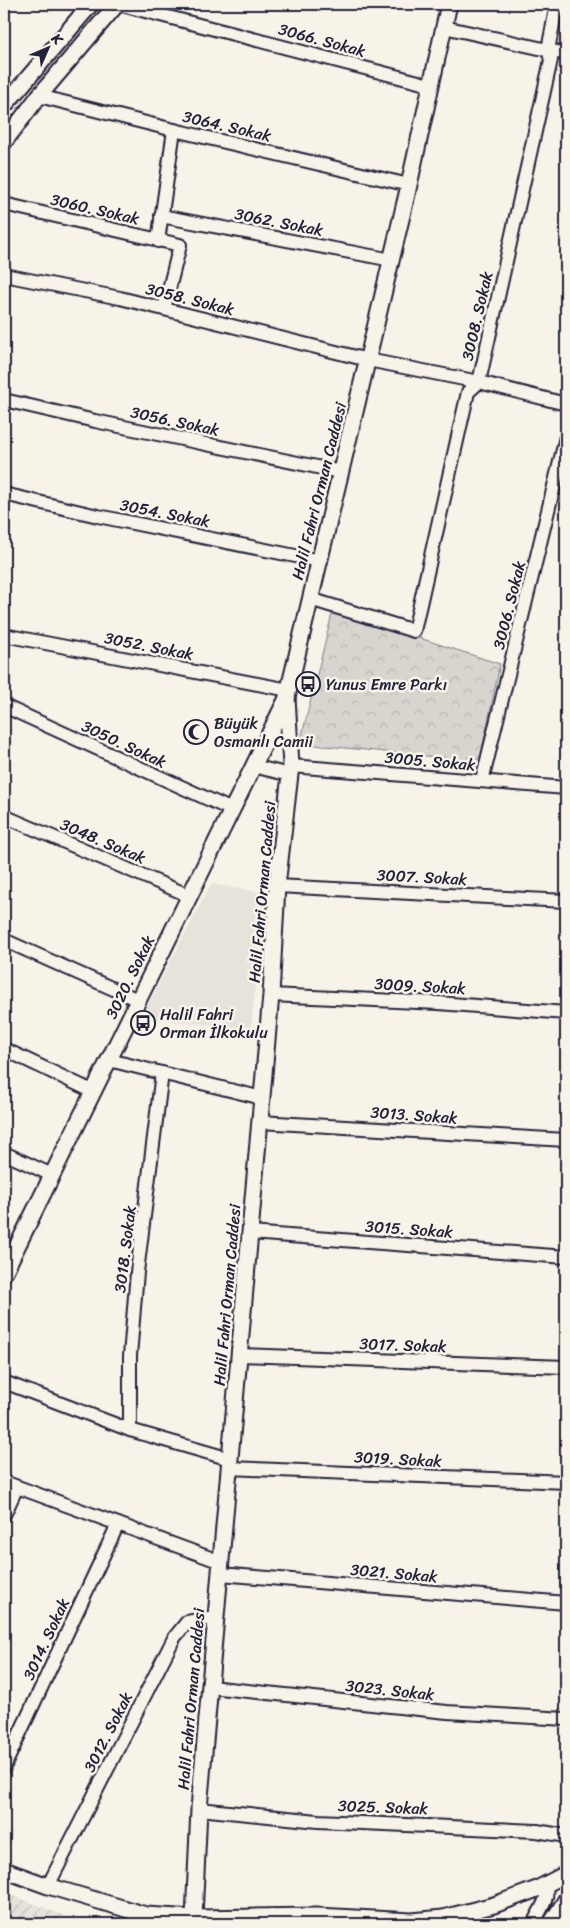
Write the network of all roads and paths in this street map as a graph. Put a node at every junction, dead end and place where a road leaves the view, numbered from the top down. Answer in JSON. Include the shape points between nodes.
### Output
{"nodes":[{"id":1,"x":91,"y":4,"type":"edge"},
{"id":2,"x":118,"y":4,"type":"edge"},
{"id":3,"x":449,"y":4,"type":"edge"},
{"id":4,"x":558,"y":4,"type":"edge"},
{"id":5,"x":444,"y":27,"type":"junction"},
{"id":6,"x":548,"y":50,"type":"junction"},
{"id":7,"x":566,"y":54,"type":"edge"},
{"id":8,"x":430,"y":86,"type":"junction"},
{"id":9,"x":39,"y":96,"type":"junction"},
{"id":10,"x":4,"y":106,"type":"edge"},
{"id":11,"x":174,"y":130,"type":"junction"},
{"id":12,"x":4,"y":142,"type":"edge"},
{"id":13,"x":409,"y":185,"type":"junction"},
{"id":14,"x":4,"y":204,"type":"edge"},
{"id":15,"x":161,"y":216,"type":"junction"},
{"id":16,"x":158,"y":241,"type":"junction"},
{"id":17,"x":392,"y":260,"type":"junction"},
{"id":18,"x":4,"y":275,"type":"edge"},
{"id":19,"x":164,"y":309,"type":"junction"},
{"id":20,"x":368,"y":360,"type":"junction"},
{"id":21,"x":479,"y":382,"type":"junction"},
{"id":22,"x":4,"y":400,"type":"edge"},
{"id":23,"x":566,"y":404,"type":"edge"},
{"id":24,"x":566,"y":437,"type":"edge"},
{"id":25,"x":341,"y":472,"type":"junction"},
{"id":26,"x":4,"y":494,"type":"edge"},
{"id":27,"x":320,"y":561,"type":"junction"},
{"id":28,"x":310,"y":599,"type":"junction"},
{"id":29,"x":4,"y":635,"type":"edge"},
{"id":30,"x":288,"y":693,"type":"junction"},
{"id":31,"x":4,"y":706,"type":"edge"},
{"id":32,"x":253,"y":766,"type":"junction"},
{"id":33,"x":290,"y":771,"type":"junction"},
{"id":34,"x":482,"y":781,"type":"junction"},
{"id":35,"x":566,"y":787,"type":"edge"},
{"id":36,"x":232,"y":810,"type":"junction"},
{"id":37,"x":4,"y":816,"type":"edge"},
{"id":38,"x":277,"y":886,"type":"junction"},
{"id":39,"x":190,"y":896,"type":"junction"},
{"id":40,"x":566,"y":901,"type":"edge"},
{"id":41,"x":4,"y":940,"type":"edge"},
{"id":42,"x":271,"y":994,"type":"junction"},
{"id":43,"x":138,"y":1000,"type":"junction"},
{"id":44,"x":566,"y":1013,"type":"edge"},
{"id":45,"x":4,"y":1049,"type":"edge"},
{"id":46,"x":109,"y":1060,"type":"junction"},
{"id":47,"x":162,"y":1073,"type":"junction"},
{"id":48,"x":92,"y":1091,"type":"junction"},
{"id":49,"x":262,"y":1098,"type":"junction"},
{"id":50,"x":260,"y":1122,"type":"junction"},
{"id":51,"x":566,"y":1140,"type":"edge"},
{"id":52,"x":4,"y":1153,"type":"edge"},
{"id":53,"x":52,"y":1175,"type":"junction"},
{"id":54,"x":250,"y":1233,"type":"junction"},
{"id":55,"x":566,"y":1257,"type":"edge"},
{"id":56,"x":5,"y":1268,"type":"edge"},
{"id":57,"x":239,"y":1355,"type":"junction"},
{"id":58,"x":566,"y":1367,"type":"edge"},
{"id":59,"x":4,"y":1382,"type":"edge"},
{"id":60,"x":130,"y":1430,"type":"junction"},
{"id":61,"x":230,"y":1464,"type":"junction"},
{"id":62,"x":4,"y":1482,"type":"edge"},
{"id":63,"x":566,"y":1482,"type":"edge"},
{"id":64,"x":18,"y":1487,"type":"junction"},
{"id":65,"x":4,"y":1515,"type":"edge"},
{"id":66,"x":118,"y":1524,"type":"junction"},
{"id":67,"x":220,"y":1568,"type":"junction"},
{"id":68,"x":566,"y":1603,"type":"edge"},
{"id":69,"x":216,"y":1617,"type":"junction"},
{"id":70,"x":210,"y":1687,"type":"junction"},
{"id":71,"x":566,"y":1719,"type":"edge"},
{"id":72,"x":4,"y":1767,"type":"edge"},
{"id":73,"x":199,"y":1809,"type":"junction"},
{"id":74,"x":566,"y":1836,"type":"edge"},
{"id":75,"x":4,"y":1870,"type":"edge"},
{"id":76,"x":566,"y":1874,"type":"edge"},
{"id":77,"x":48,"y":1886,"type":"junction"},
{"id":78,"x":545,"y":1886,"type":"junction"},
{"id":79,"x":566,"y":1897,"type":"edge"},
{"id":80,"x":194,"y":1918,"type":"junction"},
{"id":81,"x":535,"y":1923,"type":"edge"},
{"id":82,"x":549,"y":1924,"type":"edge"}],
"edges":[{"from":1,"to":10,"type":"main road"},
{"from":2,"to":8,"type":"street","name":"3066. Sokak"},
{"from":2,"to":9,"type":"main road"},
{"from":3,"to":5,"type":"main road","name":"Halil Fahri Orman Caddesi"},
{"from":4,"to":6,"type":"street","name":"3008. Sokak"},
{"from":5,"to":6,"type":"street"},
{"from":5,"to":8,"type":"main road","name":"Halil Fahri Orman Caddesi"},
{"from":6,"to":7,"type":"street"},
{"from":6,"to":21,"type":"street","name":"3008. Sokak","via":[[551,60]]},
{"from":8,"to":13,"type":"main road","name":"Halil Fahri Orman Caddesi"},
{"from":9,"to":11,"type":"street","name":"3064. Sokak"},
{"from":9,"to":12,"type":"main road"},
{"from":11,"to":13,"type":"street","name":"3064. Sokak"},
{"from":11,"to":15,"type":"street"},
{"from":13,"to":17,"type":"main road","name":"Halil Fahri Orman Caddesi"},
{"from":14,"to":16,"type":"street","name":"3060. Sokak"},
{"from":15,"to":16,"type":"street"},
{"from":15,"to":17,"type":"street","name":"3062. Sokak"},
{"from":16,"to":19,"type":"street","name":"3060. Sokak","via":[[180,245]]},
{"from":17,"to":20,"type":"main road","name":"Halil Fahri Orman Caddesi"},
{"from":18,"to":19,"type":"street","name":"3058. Sokak"},
{"from":19,"to":20,"type":"street","name":"3058. Sokak"},
{"from":20,"to":21,"type":"street","name":"3058. Sokak"},
{"from":20,"to":25,"type":"main road","name":"Halil Fahri Orman Caddesi"},
{"from":21,"to":23,"type":"street","name":"3058. Sokak"},
{"from":21,"to":28,"type":"street","name":"3008. Sokak","via":[[468,392],[414,631]]},
{"from":22,"to":25,"type":"street","name":"3056. Sokak"},
{"from":24,"to":34,"type":"street","name":"3006. Sokak"},
{"from":25,"to":27,"type":"main road","name":"Halil Fahri Orman Caddesi"},
{"from":26,"to":27,"type":"street","name":"3054. Sokak"},
{"from":27,"to":28,"type":"main road","name":"Halil Fahri Orman Caddesi"},
{"from":28,"to":30,"type":"main road","name":"Halil Fahri Orman Caddesi"},
{"from":29,"to":30,"type":"street","name":"3052. Sokak"},
{"from":30,"to":32,"type":"main road","name":"3020. Sokak"},
{"from":30,"to":33,"type":"main road","name":"Halil Fahri Orman Caddesi"},
{"from":31,"to":36,"type":"street","name":"3050. Sokak"},
{"from":32,"to":33,"type":"street","name":"3005. Sokak"},
{"from":32,"to":36,"type":"main road","name":"3020. Sokak"},
{"from":33,"to":34,"type":"street","name":"3005. Sokak"},
{"from":33,"to":38,"type":"main road","name":"Halil Fahri Orman Caddesi"},
{"from":34,"to":35,"type":"street","name":"3005. Sokak"},
{"from":36,"to":39,"type":"main road","name":"3020. Sokak"},
{"from":37,"to":39,"type":"street","name":"3048. Sokak"},
{"from":38,"to":40,"type":"street","name":"3007. Sokak"},
{"from":38,"to":42,"type":"main road","name":"Halil Fahri Orman Caddesi"},
{"from":39,"to":43,"type":"main road","name":"3020. Sokak"},
{"from":41,"to":43,"type":"street"},
{"from":42,"to":44,"type":"street","name":"3009. Sokak"},
{"from":42,"to":49,"type":"main road","name":"Halil Fahri Orman Caddesi"},
{"from":43,"to":46,"type":"main road","name":"3020. Sokak"},
{"from":45,"to":48,"type":"street"},
{"from":46,"to":47,"type":"street"},
{"from":46,"to":48,"type":"main road","name":"3020. Sokak"},
{"from":47,"to":49,"type":"street"},
{"from":47,"to":60,"type":"street","name":"3018. Sokak","via":[[137,1272],[130,1356]]},
{"from":48,"to":53,"type":"main road","name":"3020. Sokak"},
{"from":49,"to":50,"type":"main road","name":"Halil Fahri Orman Caddesi"},
{"from":50,"to":51,"type":"street","name":"3013. Sokak"},
{"from":50,"to":54,"type":"main road","name":"Halil Fahri Orman Caddesi"},
{"from":52,"to":53,"type":"street"},
{"from":53,"to":56,"type":"main road","name":"3020. Sokak"},
{"from":54,"to":55,"type":"street","name":"3015. Sokak"},
{"from":54,"to":57,"type":"main road","name":"Halil Fahri Orman Caddesi"},
{"from":57,"to":58,"type":"street","name":"3017. Sokak"},
{"from":57,"to":61,"type":"main road","name":"Halil Fahri Orman Caddesi"},
{"from":59,"to":60,"type":"street","name":"3019. Sokak"},
{"from":60,"to":61,"type":"street","name":"3019. Sokak"},
{"from":61,"to":63,"type":"street","name":"3019. Sokak"},
{"from":61,"to":67,"type":"main road","name":"Halil Fahri Orman Caddesi"},
{"from":62,"to":64,"type":"street","name":"3021. Sokak"},
{"from":64,"to":65,"type":"street"},
{"from":64,"to":66,"type":"street","name":"3021. Sokak"},
{"from":66,"to":67,"type":"street","name":"3021. Sokak"},
{"from":66,"to":72,"type":"street","name":"3014. Sokak"},
{"from":67,"to":68,"type":"street","name":"3021. Sokak"},
{"from":67,"to":69,"type":"main road","name":"Halil Fahri Orman Caddesi"},
{"from":69,"to":70,"type":"main road","name":"Halil Fahri Orman Caddesi"},
{"from":69,"to":77,"type":"street","name":"3012. Sokak","via":[[187,1622],[174,1638]]},
{"from":70,"to":71,"type":"street","name":"3023. Sokak","via":[[447,1712]]},
{"from":70,"to":73,"type":"main road","name":"Halil Fahri Orman Caddesi"},
{"from":73,"to":74,"type":"street","name":"3025. Sokak","via":[[318,1821],[537,1831]]},
{"from":73,"to":80,"type":"main road","name":"Halil Fahri Orman Caddesi"},
{"from":75,"to":77,"type":"main road"},
{"from":76,"to":78,"type":"main road"},
{"from":77,"to":80,"type":"main road","via":[[146,1915]]},
{"from":78,"to":80,"type":"main road","via":[[494,1905],[428,1920],[317,1916]]},
{"from":78,"to":81,"type":"street","via":[[546,1897]]},
{"from":79,"to":82,"type":"street"}]}
